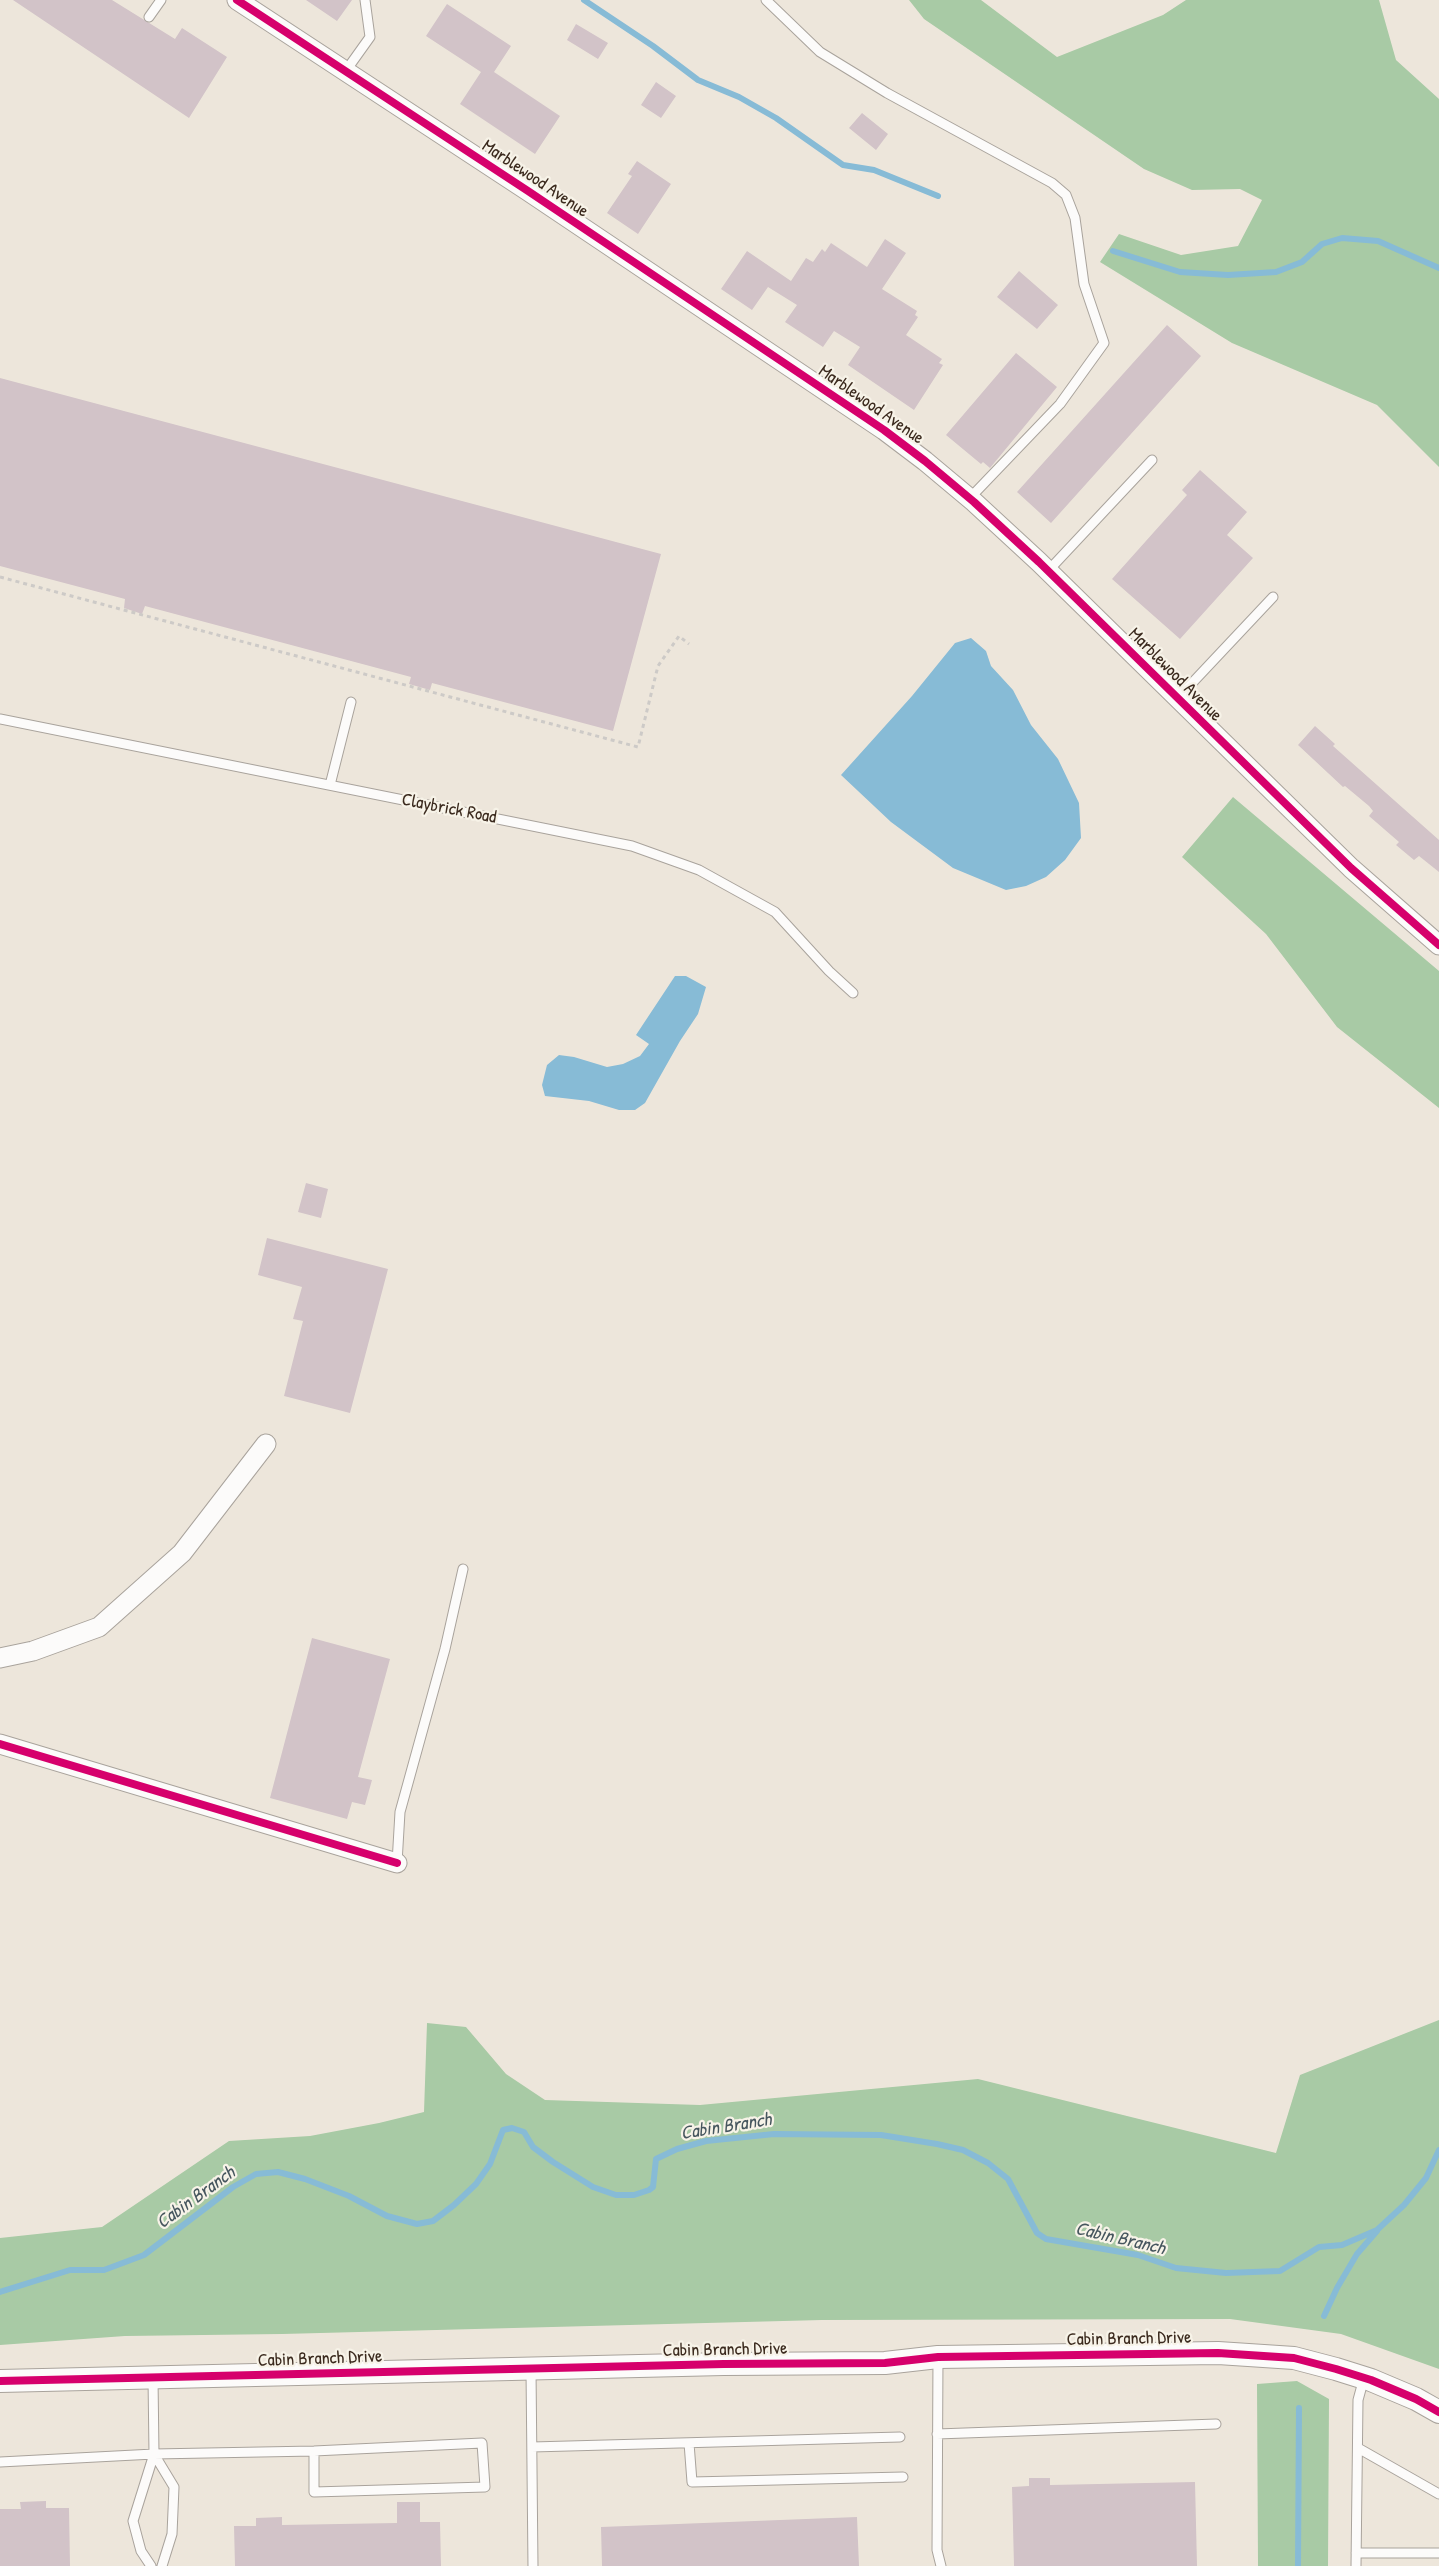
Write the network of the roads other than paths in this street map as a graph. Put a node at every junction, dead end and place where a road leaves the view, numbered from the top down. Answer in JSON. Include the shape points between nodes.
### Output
{"nodes":[{"id":1,"x":161,"y":0,"type":"edge"},
{"id":2,"x":236,"y":0,"type":"edge"},
{"id":3,"x":365,"y":0,"type":"edge"},
{"id":4,"x":766,"y":0,"type":"edge"},
{"id":5,"x":149,"y":17,"type":"dead end"},
{"id":6,"x":345,"y":72,"type":"junction"},
{"id":7,"x":1152,"y":460,"type":"dead end"},
{"id":8,"x":969,"y":498,"type":"junction"},
{"id":9,"x":1048,"y":571,"type":"junction"},
{"id":10,"x":1273,"y":597,"type":"dead end"},
{"id":11,"x":1178,"y":698,"type":"junction"},
{"id":12,"x":351,"y":702,"type":"dead end"},
{"id":13,"x":0,"y":719,"type":"edge"},
{"id":14,"x":330,"y":785,"type":"junction"},
{"id":15,"x":1439,"y":945,"type":"edge"},
{"id":16,"x":853,"y":993,"type":"dead end"},
{"id":17,"x":266,"y":1444,"type":"dead end"},
{"id":18,"x":463,"y":1569,"type":"dead end"},
{"id":19,"x":0,"y":1658,"type":"edge"},
{"id":20,"x":0,"y":1744,"type":"edge"},
{"id":21,"x":397,"y":1863,"type":"joint"},
{"id":22,"x":938,"y":2357,"type":"junction"},
{"id":23,"x":531,"y":2370,"type":"junction"},
{"id":24,"x":153,"y":2378,"type":"junction"},
{"id":25,"x":1364,"y":2378,"type":"junction"},
{"id":26,"x":0,"y":2381,"type":"edge"},
{"id":27,"x":1439,"y":2412,"type":"edge"},
{"id":28,"x":1216,"y":2424,"type":"dead end"},
{"id":29,"x":938,"y":2434,"type":"junction"},
{"id":30,"x":900,"y":2437,"type":"dead end"},
{"id":31,"x":689,"y":2443,"type":"junction"},
{"id":32,"x":532,"y":2447,"type":"junction"},
{"id":33,"x":1358,"y":2448,"type":"junction"},
{"id":34,"x":314,"y":2451,"type":"junction"},
{"id":35,"x":154,"y":2454,"type":"junction"},
{"id":36,"x":0,"y":2462,"type":"edge"},
{"id":37,"x":903,"y":2477,"type":"dead end"},
{"id":38,"x":1439,"y":2494,"type":"edge"},
{"id":39,"x":1356,"y":2553,"type":"junction"},
{"id":40,"x":1439,"y":2553,"type":"edge"},
{"id":41,"x":150,"y":2566,"type":"edge"},
{"id":42,"x":162,"y":2566,"type":"edge"},
{"id":43,"x":533,"y":2566,"type":"edge"},
{"id":44,"x":941,"y":2566,"type":"edge"},
{"id":45,"x":1356,"y":2566,"type":"edge"}],
"edges":[{"from":1,"to":5,"type":"lane"},
{"from":2,"to":6,"type":"street","name":"Marblewood Avenue"},
{"from":3,"to":6,"type":"lane","via":[[370,37]]},
{"from":4,"to":8,"type":"lane","via":[[820,52],[887,93],[1052,183],[1066,195],[1074,218],[1084,284],[1104,343],[1060,404]]},
{"from":6,"to":8,"type":"street","name":"Marblewood Avenue","via":[[884,430]]},
{"from":7,"to":9,"type":"lane"},
{"from":8,"to":9,"type":"street","name":"Marblewood Avenue"},
{"from":9,"to":11,"type":"street","name":"Marblewood Avenue"},
{"from":10,"to":11,"type":"lane"},
{"from":11,"to":15,"type":"street","name":"Marblewood Avenue","via":[[1351,868]]},
{"from":12,"to":14,"type":"lane"},
{"from":13,"to":14,"type":"lane","name":"Claybrick Road"},
{"from":14,"to":16,"type":"lane","name":"Claybrick Road","via":[[632,846],[699,870],[775,912]]},
{"from":17,"to":19,"type":"street","via":[[182,1553],[100,1628],[33,1651]]},
{"from":18,"to":21,"type":"lane","via":[[445,1649],[400,1812]]},
{"from":20,"to":21,"type":"street"},
{"from":22,"to":23,"type":"street","name":"Cabin Branch Drive","via":[[884,2363]]},
{"from":22,"to":25,"type":"street","name":"Cabin Branch Drive","via":[[1246,2354],[1294,2358]]},
{"from":22,"to":29,"type":"lane"},
{"from":23,"to":24,"type":"street","name":"Cabin Branch Drive"},
{"from":23,"to":32,"type":"lane"},
{"from":24,"to":26,"type":"street","name":"Cabin Branch Drive"},
{"from":24,"to":35,"type":"lane"},
{"from":25,"to":27,"type":"street","name":"Cabin Branch Drive"},
{"from":25,"to":33,"type":"lane","via":[[1358,2400]]},
{"from":28,"to":29,"type":"lane"},
{"from":29,"to":44,"type":"lane","via":[[937,2550]]},
{"from":30,"to":31,"type":"lane"},
{"from":31,"to":32,"type":"lane"},
{"from":31,"to":37,"type":"lane","via":[[692,2482]]},
{"from":32,"to":43,"type":"lane"},
{"from":33,"to":38,"type":"lane"},
{"from":33,"to":39,"type":"lane"},
{"from":34,"to":34,"type":"lane","via":[[314,2492],[485,2487],[482,2443]]},
{"from":34,"to":35,"type":"lane"},
{"from":35,"to":36,"type":"lane"},
{"from":35,"to":41,"type":"lane","via":[[133,2521],[141,2551]]},
{"from":35,"to":42,"type":"lane","via":[[174,2487],[172,2534]]},
{"from":39,"to":40,"type":"lane"},
{"from":39,"to":45,"type":"lane"}]}
